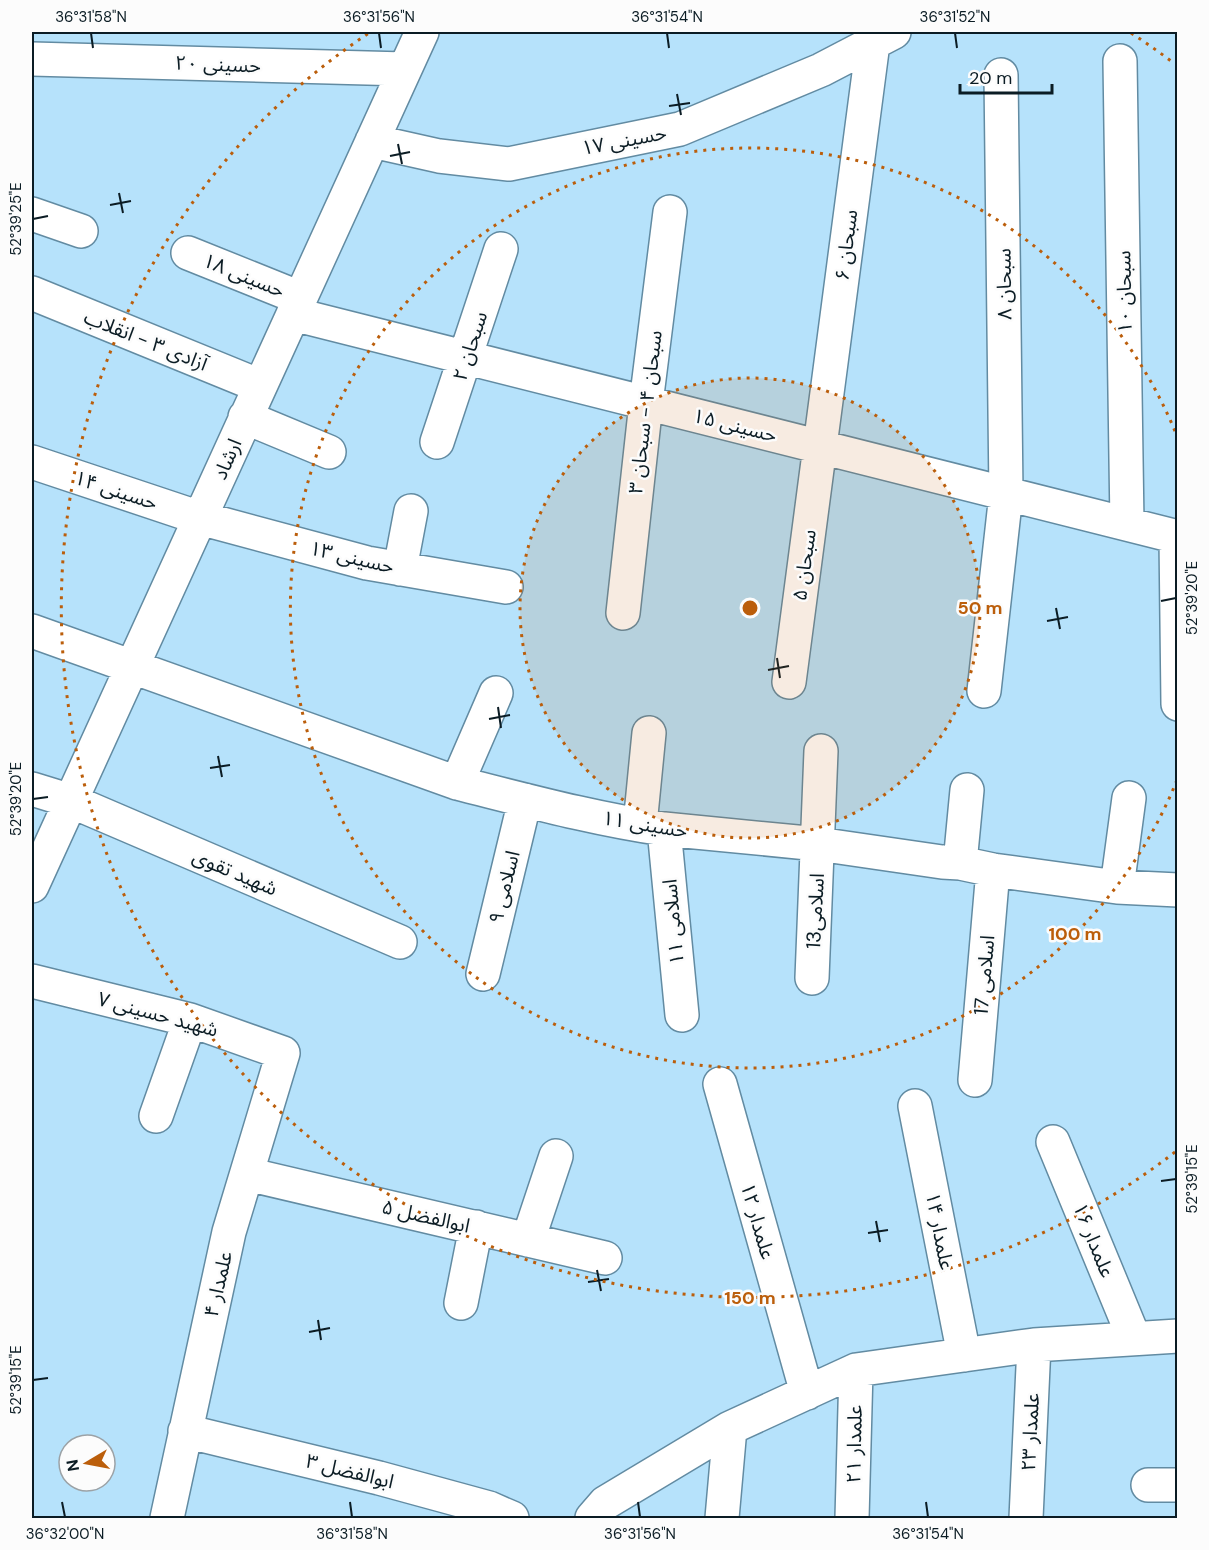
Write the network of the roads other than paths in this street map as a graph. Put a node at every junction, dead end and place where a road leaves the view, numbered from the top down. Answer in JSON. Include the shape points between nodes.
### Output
{"nodes":[{"id":1,"x":422,"y":32,"type":"edge"},
{"id":2,"x":884,"y":37,"type":"edge"},
{"id":3,"x":32,"y":59,"type":"edge"},
{"id":4,"x":1120,"y":61,"type":"dead end"},
{"id":5,"x":405,"y":69,"type":"junction"},
{"id":6,"x":1001,"y":75,"type":"dead end"},
{"id":7,"x":372,"y":141,"type":"junction"},
{"id":8,"x":670,"y":212,"type":"dead end"},
{"id":9,"x":32,"y":214,"type":"edge"},
{"id":10,"x":81,"y":231,"type":"dead end"},
{"id":11,"x":501,"y":249,"type":"dead end"},
{"id":12,"x":188,"y":252,"type":"dead end"},
{"id":13,"x":32,"y":293,"type":"edge"},
{"id":14,"x":297,"y":306,"type":"junction"},
{"id":15,"x":466,"y":357,"type":"junction"},
{"id":16,"x":260,"y":386,"type":"junction"},
{"id":17,"x":646,"y":403,"type":"junction"},
{"id":18,"x":245,"y":417,"type":"junction"},
{"id":19,"x":437,"y":442,"type":"dead end"},
{"id":20,"x":820,"y":447,"type":"junction"},
{"id":21,"x":329,"y":452,"type":"dead end"},
{"id":22,"x":32,"y":462,"type":"edge"},
{"id":23,"x":1006,"y":494,"type":"junction"},
{"id":24,"x":411,"y":511,"type":"dead end"},
{"id":25,"x":200,"y":518,"type":"junction"},
{"id":26,"x":1127,"y":524,"type":"junction"},
{"id":27,"x":1177,"y":537,"type":"edge"},
{"id":28,"x":400,"y":569,"type":"junction"},
{"id":29,"x":506,"y":588,"type":"dead end"},
{"id":30,"x":622,"y":613,"type":"dead end"},
{"id":31,"x":32,"y":631,"type":"edge"},
{"id":32,"x":132,"y":666,"type":"junction"},
{"id":33,"x":789,"y":682,"type":"dead end"},
{"id":34,"x":984,"y":691,"type":"dead end"},
{"id":35,"x":496,"y":693,"type":"dead end"},
{"id":36,"x":1178,"y":704,"type":"edge"},
{"id":37,"x":650,"y":733,"type":"dead end"},
{"id":38,"x":822,"y":751,"type":"dead end"},
{"id":39,"x":457,"y":783,"type":"junction"},
{"id":40,"x":32,"y":789,"type":"edge"},
{"id":41,"x":967,"y":790,"type":"dead end"},
{"id":42,"x":1129,"y":798,"type":"dead end"},
{"id":43,"x":525,"y":800,"type":"junction"},
{"id":44,"x":71,"y":801,"type":"junction"},
{"id":45,"x":652,"y":827,"type":"junction"},
{"id":46,"x":818,"y":844,"type":"junction"},
{"id":47,"x":960,"y":863,"type":"junction"},
{"id":48,"x":993,"y":870,"type":"junction"},
{"id":49,"x":32,"y":886,"type":"edge"},
{"id":50,"x":1117,"y":887,"type":"junction"},
{"id":51,"x":1178,"y":890,"type":"edge"},
{"id":52,"x":400,"y":942,"type":"dead end"},
{"id":53,"x":483,"y":974,"type":"dead end"},
{"id":54,"x":812,"y":978,"type":"dead end"},
{"id":55,"x":32,"y":981,"type":"edge"},
{"id":56,"x":681,"y":1015,"type":"dead end"},
{"id":57,"x":190,"y":1020,"type":"junction"},
{"id":58,"x":283,"y":1053,"type":"joint"},
{"id":59,"x":975,"y":1080,"type":"dead end"},
{"id":60,"x":720,"y":1084,"type":"dead end"},
{"id":61,"x":915,"y":1106,"type":"dead end"},
{"id":62,"x":156,"y":1116,"type":"dead end"},
{"id":63,"x":1053,"y":1142,"type":"dead end"},
{"id":64,"x":556,"y":1156,"type":"dead end"},
{"id":65,"x":247,"y":1174,"type":"junction"},
{"id":66,"x":476,"y":1227,"type":"junction"},
{"id":67,"x":528,"y":1240,"type":"junction"},
{"id":68,"x":605,"y":1258,"type":"dead end"},
{"id":69,"x":461,"y":1303,"type":"dead end"},
{"id":70,"x":1178,"y":1336,"type":"edge"},
{"id":71,"x":1134,"y":1338,"type":"junction"},
{"id":72,"x":1034,"y":1346,"type":"junction"},
{"id":73,"x":964,"y":1355,"type":"junction"},
{"id":74,"x":856,"y":1370,"type":"junction"},
{"id":75,"x":807,"y":1393,"type":"junction"},
{"id":76,"x":730,"y":1428,"type":"junction"},
{"id":77,"x":185,"y":1431,"type":"junction"},
{"id":78,"x":167,"y":1518,"type":"edge"},
{"id":79,"x":512,"y":1518,"type":"edge"},
{"id":80,"x":592,"y":1518,"type":"edge"},
{"id":81,"x":722,"y":1518,"type":"edge"},
{"id":82,"x":852,"y":1518,"type":"edge"},
{"id":83,"x":1026,"y":1518,"type":"edge"}],
"edges":[{"from":1,"to":5,"type":"street","name":"ارشاد"},
{"from":2,"to":7,"type":"street","name":"حسینی ۱۷","via":[[821,70],[680,129],[509,164],[439,156]]},
{"from":2,"to":20,"type":"street","name":"سبحان ۶"},
{"from":3,"to":5,"type":"street","name":"حسینی ۲۰"},
{"from":4,"to":26,"type":"street","name":"سبحان ۱۰"},
{"from":5,"to":7,"type":"street","name":"ارشاد"},
{"from":6,"to":23,"type":"street","name":"سبحان ۸"},
{"from":7,"to":14,"type":"street","name":"ارشاد"},
{"from":8,"to":17,"type":"street","name":"سبحان ۴ - سبحان ۳"},
{"from":9,"to":10,"type":"street"},
{"from":11,"to":15,"type":"street","name":"سبحان ۲"},
{"from":12,"to":14,"type":"street","name":"حسینی ۱۸"},
{"from":13,"to":16,"type":"street","name":"آزادی ۳ - انقلاب"},
{"from":14,"to":15,"type":"street","name":"حسینی ۱۵"},
{"from":14,"to":16,"type":"street","name":"ارشاد"},
{"from":15,"to":17,"type":"street","name":"حسینی ۱۵"},
{"from":15,"to":19,"type":"street","name":"سبحان ۲"},
{"from":16,"to":18,"type":"street","name":"ارشاد"},
{"from":17,"to":20,"type":"street","name":"حسینی ۱۵"},
{"from":17,"to":30,"type":"street","name":"سبحان ۴ - سبحان ۳"},
{"from":18,"to":21,"type":"street"},
{"from":18,"to":25,"type":"street","name":"ارشاد"},
{"from":20,"to":23,"type":"street","name":"حسینی ۱۵"},
{"from":20,"to":33,"type":"street","name":"سبحان ۵"},
{"from":22,"to":25,"type":"street","name":"حسینی ۱۴"},
{"from":23,"to":26,"type":"street","name":"حسینی ۱۵"},
{"from":23,"to":34,"type":"street","name":"سبحان ۸"},
{"from":24,"to":28,"type":"street"},
{"from":25,"to":28,"type":"street","name":"حسینی ۱۳"},
{"from":25,"to":32,"type":"street","name":"ارشاد"},
{"from":26,"to":27,"type":"street","name":"حسینی ۱۵"},
{"from":27,"to":36,"type":"street"},
{"from":28,"to":29,"type":"street","name":"حسینی ۱۳"},
{"from":31,"to":32,"type":"street","name":"حسینی ۱۱"},
{"from":32,"to":39,"type":"street","name":"حسینی ۱۱"},
{"from":32,"to":44,"type":"street","name":"ارشاد"},
{"from":35,"to":39,"type":"street"},
{"from":37,"to":45,"type":"street","name":"اسلامی ۱۱"},
{"from":38,"to":46,"type":"street","name":"اسلامی13"},
{"from":39,"to":43,"type":"street","name":"حسینی ۱۱"},
{"from":40,"to":44,"type":"street","name":"شهید تقوی"},
{"from":41,"to":47,"type":"street"},
{"from":42,"to":50,"type":"street"},
{"from":43,"to":45,"type":"street","name":"حسینی ۱۱"},
{"from":43,"to":53,"type":"street","name":"اسلامی ۹"},
{"from":44,"to":49,"type":"street","name":"ارشاد"},
{"from":44,"to":52,"type":"street","name":"شهید تقوی"},
{"from":45,"to":46,"type":"street","name":"حسینی ۱۱"},
{"from":45,"to":56,"type":"street","name":"اسلامی ۱۱"},
{"from":46,"to":47,"type":"street","name":"حسینی ۱۱"},
{"from":46,"to":54,"type":"street","name":"اسلامی13"},
{"from":47,"to":48,"type":"street","name":"حسینی ۱۱"},
{"from":48,"to":50,"type":"street","name":"حسینی ۱۱"},
{"from":48,"to":59,"type":"street","name":"اسلامی 17"},
{"from":50,"to":51,"type":"street","name":"حسینی ۱۱"},
{"from":55,"to":57,"type":"street","name":"شهید حسینی ۷"},
{"from":57,"to":58,"type":"street","name":"شهید حسینی ۷"},
{"from":57,"to":62,"type":"street"},
{"from":58,"to":65,"type":"street","name":"علمدار ۴"},
{"from":60,"to":75,"type":"street","name":"علمدار ۱۲"},
{"from":61,"to":73,"type":"street","name":"علمدار ۱۴"},
{"from":63,"to":71,"type":"street","name":"علمدار ۱۶"},
{"from":64,"to":67,"type":"street"},
{"from":65,"to":66,"type":"street","name":"ابوالفضل ۵"},
{"from":65,"to":77,"type":"street","name":"علمدار ۴"},
{"from":66,"to":67,"type":"street","name":"ابوالفضل ۵"},
{"from":66,"to":69,"type":"street"},
{"from":67,"to":68,"type":"street","name":"ابوالفضل ۵"},
{"from":70,"to":71,"type":"street"},
{"from":71,"to":72,"type":"street"},
{"from":72,"to":73,"type":"street"},
{"from":72,"to":83,"type":"street","name":"علمدار ۲۳"},
{"from":73,"to":74,"type":"street"},
{"from":74,"to":75,"type":"street"},
{"from":74,"to":82,"type":"street","name":"علمدار ۲۱"},
{"from":75,"to":76,"type":"street"},
{"from":76,"to":80,"type":"street","via":[[605,1503]]},
{"from":76,"to":81,"type":"street"},
{"from":77,"to":78,"type":"street","name":"علمدار ۴"},
{"from":77,"to":79,"type":"street","name":"ابوالفضل ۳","via":[[379,1478]]}]}
